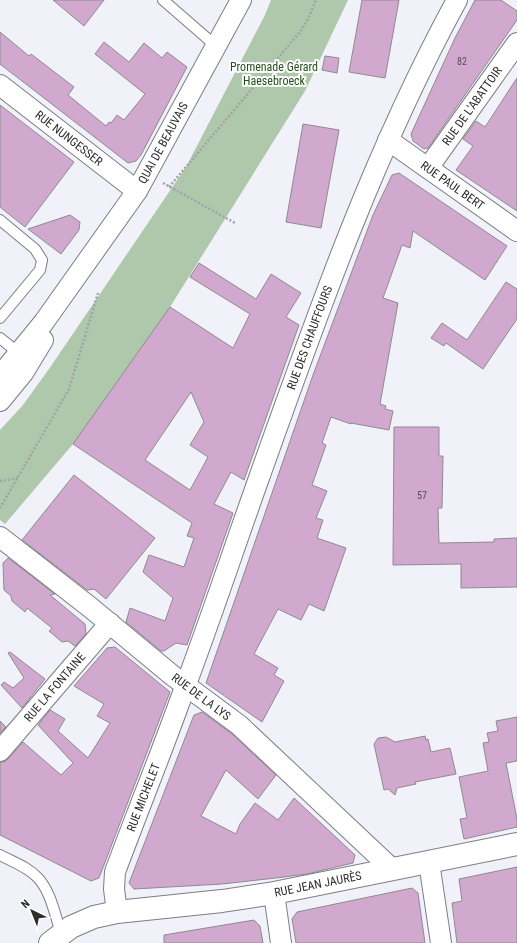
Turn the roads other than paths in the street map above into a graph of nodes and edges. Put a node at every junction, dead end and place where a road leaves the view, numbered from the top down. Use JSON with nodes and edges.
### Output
{"nodes":[{"id":1,"x":163,"y":0,"type":"edge"},
{"id":2,"x":241,"y":0,"type":"edge"},
{"id":3,"x":457,"y":0,"type":"edge"},
{"id":4,"x":517,"y":43,"type":"edge"},
{"id":5,"x":216,"y":46,"type":"junction"},
{"id":6,"x":0,"y":85,"type":"edge"},
{"id":7,"x":388,"y":140,"type":"junction"},
{"id":8,"x":428,"y":168,"type":"junction"},
{"id":9,"x":137,"y":191,"type":"junction"},
{"id":10,"x":0,"y":220,"type":"edge"},
{"id":11,"x":517,"y":231,"type":"edge"},
{"id":12,"x":0,"y":318,"type":"edge"},
{"id":13,"x":0,"y":338,"type":"edge"},
{"id":14,"x":24,"y":358,"type":"junction"},
{"id":15,"x":0,"y":376,"type":"edge"},
{"id":16,"x":0,"y":401,"type":"edge"},
{"id":17,"x":0,"y":537,"type":"edge"},
{"id":18,"x":110,"y":623,"type":"junction"},
{"id":19,"x":186,"y":686,"type":"junction"},
{"id":20,"x":0,"y":751,"type":"edge"},
{"id":21,"x":517,"y":844,"type":"edge"},
{"id":22,"x":0,"y":855,"type":"edge"},
{"id":23,"x":429,"y":862,"type":"junction"},
{"id":24,"x":392,"y":869,"type":"junction"},
{"id":25,"x":274,"y":893,"type":"junction"},
{"id":26,"x":116,"y":912,"type":"junction"},
{"id":27,"x":56,"y":938,"type":"edge"},
{"id":28,"x":281,"y":943,"type":"edge"},
{"id":29,"x":441,"y":943,"type":"edge"}],
"edges":[{"from":1,"to":5,"type":"lane"},
{"from":2,"to":5,"type":"street","name":"QUAI DE BEAUVAIS"},
{"from":3,"to":7,"type":"street","name":"RUE DES CHAUFFOURS"},
{"from":4,"to":8,"type":"street","name":"RUE DE L'ABATTOIR"},
{"from":5,"to":9,"type":"street","name":"QUAI DE BEAUVAIS"},
{"from":6,"to":9,"type":"street","name":"RUE NUNGESSER"},
{"from":7,"to":8,"type":"street","name":"RUE PAUL BERT"},
{"from":7,"to":19,"type":"street","name":"RUE DES CHAUFFOURS"},
{"from":8,"to":11,"type":"street","name":"RUE PAUL BERT"},
{"from":9,"to":14,"type":"street","name":"QUAI DE BEAUVAIS"},
{"from":10,"to":12,"type":"lane"},
{"from":13,"to":14,"type":"lane"},
{"from":14,"to":15,"type":"street","name":"QUAI DE BEAUVAIS"},
{"from":14,"to":16,"type":"street","name":"QUAI DE BEAUVAIS"},
{"from":17,"to":18,"type":"street","name":"RUE DE LA LYS"},
{"from":18,"to":19,"type":"street","name":"RUE DE LA LYS"},
{"from":18,"to":20,"type":"street","name":"RUE LA FONTAINE"},
{"from":19,"to":24,"type":"street","name":"RUE DE LA LYS"},
{"from":19,"to":26,"type":"street","name":"RUE MICHELET"},
{"from":21,"to":23,"type":"main road","name":"RUE JEAN JAURÈS"},
{"from":22,"to":27,"type":"lane"},
{"from":23,"to":24,"type":"main road","name":"RUE JEAN JAURÈS"},
{"from":23,"to":29,"type":"street"},
{"from":24,"to":25,"type":"main road","name":"RUE JEAN JAURÈS"},
{"from":25,"to":26,"type":"main road","name":"RUE JEAN JAURÈS"},
{"from":25,"to":28,"type":"street"},
{"from":26,"to":27,"type":"main road","name":"RUE JEAN JAURÈS"}]}
